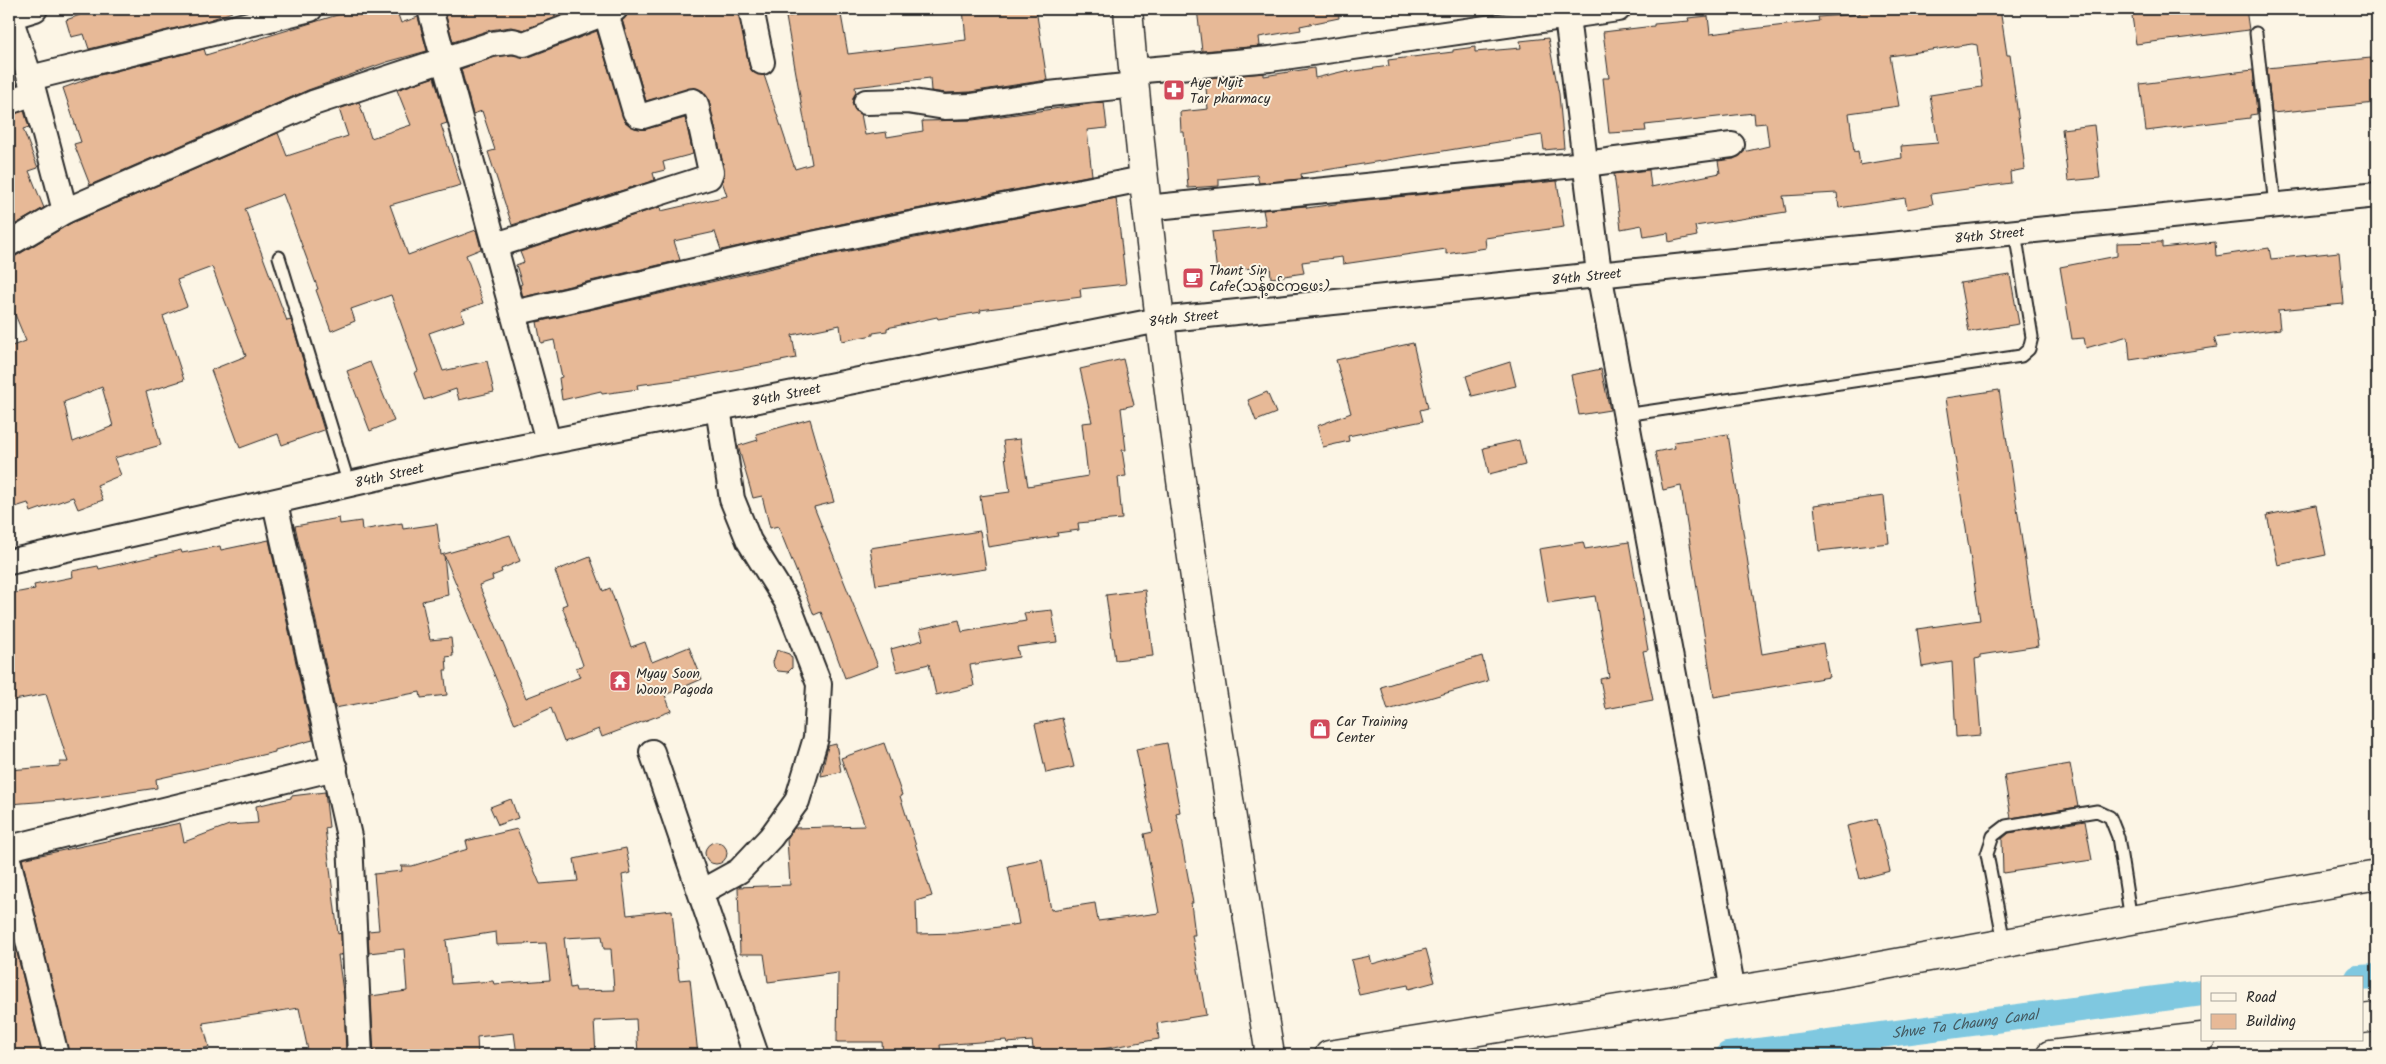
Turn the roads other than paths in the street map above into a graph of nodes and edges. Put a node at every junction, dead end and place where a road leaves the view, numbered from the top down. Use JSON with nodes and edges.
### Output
{"nodes":[{"id":1,"x":35,"y":9,"type":"edge"},
{"id":2,"x":310,"y":9,"type":"edge"},
{"id":3,"x":430,"y":9,"type":"edge"},
{"id":4,"x":751,"y":9,"type":"edge"},
{"id":5,"x":1128,"y":9,"type":"edge"},
{"id":6,"x":1618,"y":9,"type":"edge"},
{"id":7,"x":610,"y":11,"type":"edge"},
{"id":8,"x":1566,"y":12,"type":"edge"},
{"id":9,"x":9,"y":16,"type":"edge"},
{"id":10,"x":2256,"y":33,"type":"dead end"},
{"id":11,"x":443,"y":61,"type":"junction"},
{"id":12,"x":762,"y":62,"type":"dead end"},
{"id":13,"x":1134,"y":78,"type":"junction"},
{"id":14,"x":32,"y":86,"type":"junction"},
{"id":15,"x":9,"y":102,"type":"edge"},
{"id":16,"x":866,"y":102,"type":"dead end"},
{"id":17,"x":1732,"y":145,"type":"dead end"},
{"id":18,"x":1585,"y":164,"type":"junction"},
{"id":19,"x":1142,"y":179,"type":"junction"},
{"id":20,"x":2377,"y":195,"type":"edge"},
{"id":21,"x":2275,"y":206,"type":"junction"},
{"id":22,"x":1146,"y":208,"type":"junction"},
{"id":23,"x":65,"y":211,"type":"junction"},
{"id":24,"x":2015,"y":232,"type":"junction"},
{"id":25,"x":9,"y":244,"type":"edge"},
{"id":26,"x":496,"y":245,"type":"junction"},
{"id":27,"x":279,"y":257,"type":"dead end"},
{"id":28,"x":1599,"y":274,"type":"junction"},
{"id":29,"x":513,"y":313,"type":"junction"},
{"id":30,"x":1159,"y":320,"type":"junction"},
{"id":31,"x":718,"y":408,"type":"junction"},
{"id":32,"x":1625,"y":415,"type":"junction"},
{"id":33,"x":548,"y":441,"type":"junction"},
{"id":34,"x":349,"y":485,"type":"junction"},
{"id":35,"x":275,"y":503,"type":"junction"},
{"id":36,"x":9,"y":562,"type":"edge"},
{"id":37,"x":652,"y":752,"type":"dead end"},
{"id":38,"x":335,"y":768,"type":"junction"},
{"id":39,"x":9,"y":848,"type":"edge"},
{"id":40,"x":9,"y":863,"type":"edge"},
{"id":41,"x":2377,"y":875,"type":"edge"},
{"id":42,"x":701,"y":892,"type":"junction"},
{"id":43,"x":2131,"y":920,"type":"junction"},
{"id":44,"x":2004,"y":942,"type":"junction"},
{"id":45,"x":1733,"y":991,"type":"junction"},
{"id":46,"x":2377,"y":1017,"type":"edge"},
{"id":47,"x":2364,"y":1019,"type":"edge"},
{"id":48,"x":2201,"y":1038,"type":"edge"},
{"id":49,"x":56,"y":1055,"type":"edge"},
{"id":50,"x":360,"y":1055,"type":"edge"},
{"id":51,"x":756,"y":1055,"type":"edge"},
{"id":52,"x":1270,"y":1055,"type":"edge"},
{"id":53,"x":1329,"y":1055,"type":"edge"},
{"id":54,"x":2050,"y":1055,"type":"edge"}],
"edges":[{"from":1,"to":9,"type":"street"},
{"from":2,"to":14,"type":"street"},
{"from":3,"to":11,"type":"street"},
{"from":4,"to":12,"type":"street"},
{"from":5,"to":13,"type":"main road"},
{"from":6,"to":8,"type":"street"},
{"from":7,"to":11,"type":"street"},
{"from":7,"to":26,"type":"street"},
{"from":8,"to":13,"type":"street"},
{"from":8,"to":18,"type":"street"},
{"from":9,"to":14,"type":"street"},
{"from":10,"to":21,"type":"lane"},
{"from":11,"to":23,"type":"street"},
{"from":11,"to":26,"type":"street"},
{"from":13,"to":16,"type":"street"},
{"from":13,"to":19,"type":"main road"},
{"from":14,"to":15,"type":"street"},
{"from":14,"to":23,"type":"street"},
{"from":17,"to":18,"type":"street"},
{"from":18,"to":22,"type":"street"},
{"from":18,"to":28,"type":"street"},
{"from":19,"to":22,"type":"main road"},
{"from":19,"to":29,"type":"street"},
{"from":20,"to":21,"type":"street","name":"84th Street"},
{"from":21,"to":24,"type":"street","name":"84th Street"},
{"from":22,"to":30,"type":"main road"},
{"from":23,"to":25,"type":"street"},
{"from":24,"to":28,"type":"street","name":"84th Street"},
{"from":24,"to":32,"type":"lane"},
{"from":26,"to":29,"type":"street"},
{"from":27,"to":34,"type":"lane"},
{"from":28,"to":30,"type":"street","name":"84th Street"},
{"from":28,"to":32,"type":"street"},
{"from":29,"to":33,"type":"street"},
{"from":30,"to":31,"type":"street","name":"84th Street"},
{"from":30,"to":52,"type":"main road"},
{"from":31,"to":33,"type":"street","name":"84th Street"},
{"from":31,"to":42,"type":"street"},
{"from":32,"to":45,"type":"street"},
{"from":33,"to":34,"type":"street","name":"84th Street"},
{"from":34,"to":35,"type":"street","name":"84th Street"},
{"from":35,"to":36,"type":"street","name":"84th Street"},
{"from":35,"to":38,"type":"street"},
{"from":37,"to":42,"type":"street"},
{"from":38,"to":39,"type":"street"},
{"from":38,"to":50,"type":"street"},
{"from":40,"to":49,"type":"street"},
{"from":41,"to":43,"type":"main road"},
{"from":42,"to":51,"type":"street"},
{"from":43,"to":44,"type":"main road"},
{"from":43,"to":44,"type":"lane"},
{"from":44,"to":45,"type":"main road"},
{"from":45,"to":53,"type":"main road"},
{"from":46,"to":47,"type":"main road"},
{"from":48,"to":54,"type":"main road"}]}
